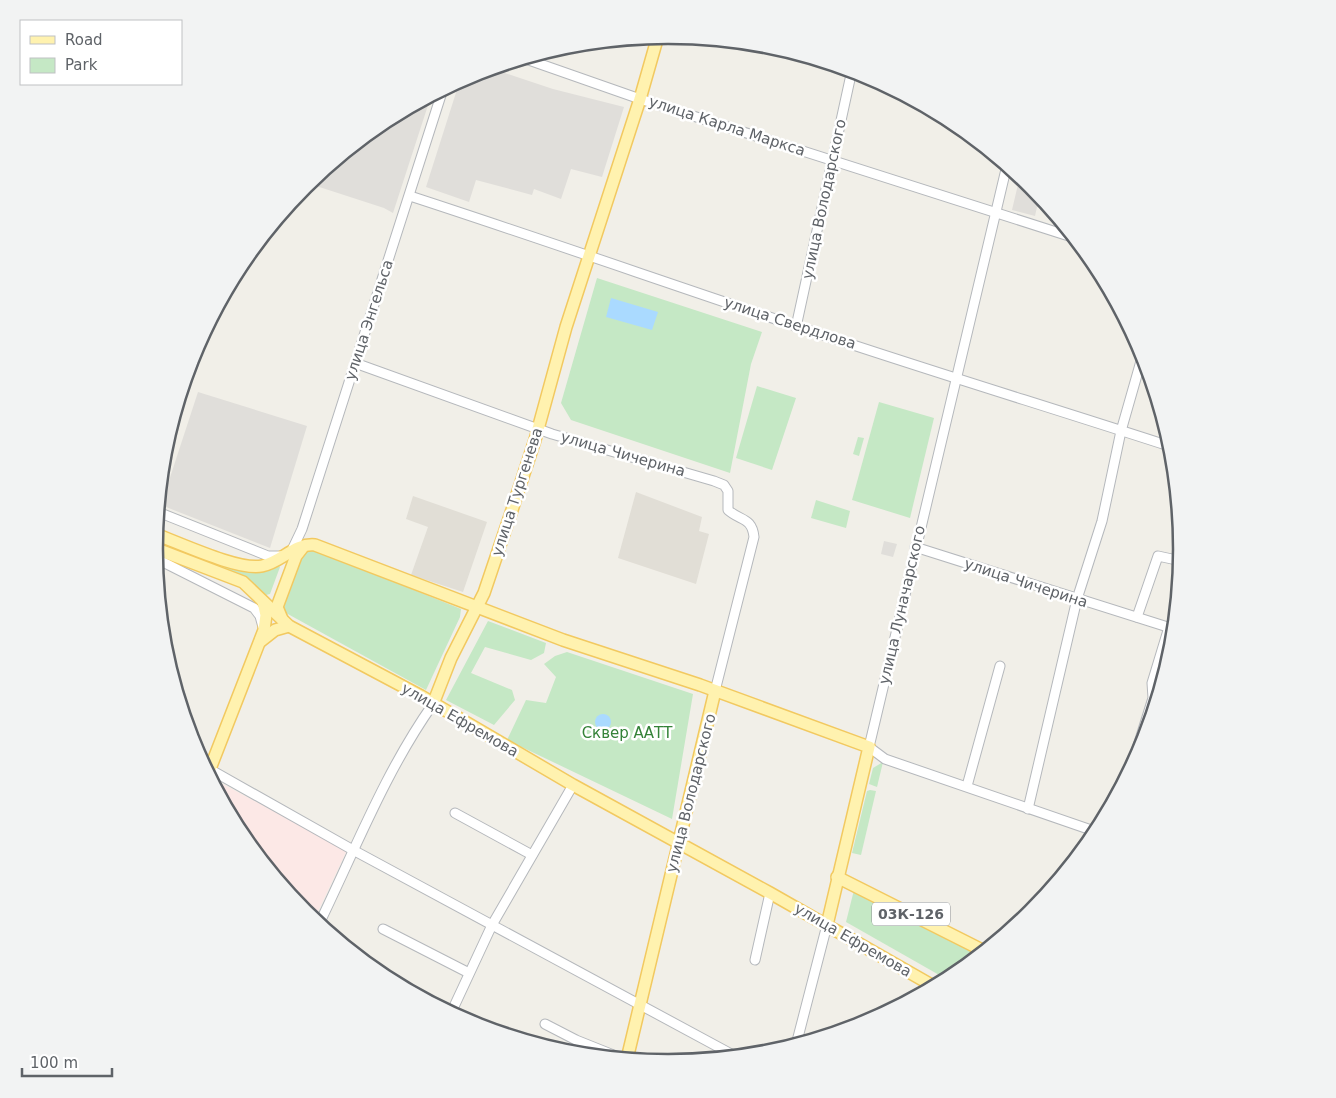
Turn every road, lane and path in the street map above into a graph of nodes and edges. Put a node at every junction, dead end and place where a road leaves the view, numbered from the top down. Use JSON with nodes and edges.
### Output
{"nodes":[{"id":1,"x":656,"y":44,"type":"edge"},
{"id":2,"x":534,"y":62,"type":"edge"},
{"id":3,"x":850,"y":78,"type":"edge"},
{"id":4,"x":440,"y":98,"type":"edge"},
{"id":5,"x":640,"y":98,"type":"junction"},
{"id":6,"x":833,"y":160,"type":"junction"},
{"id":7,"x":1005,"y":173,"type":"edge"},
{"id":8,"x":410,"y":196,"type":"junction"},
{"id":9,"x":997,"y":214,"type":"junction"},
{"id":10,"x":1064,"y":234,"type":"edge"},
{"id":11,"x":590,"y":254,"type":"junction"},
{"id":12,"x":796,"y":327,"type":"junction"},
{"id":13,"x":355,"y":363,"type":"junction"},
{"id":14,"x":1139,"y":368,"type":"edge"},
{"id":15,"x":955,"y":379,"type":"junction"},
{"id":16,"x":538,"y":428,"type":"junction"},
{"id":17,"x":1121,"y":431,"type":"junction"},
{"id":18,"x":1163,"y":444,"type":"edge"},
{"id":19,"x":164,"y":514,"type":"edge"},
{"id":20,"x":302,"y":528,"type":"junction"},
{"id":21,"x":753,"y":528,"type":"joint"},
{"id":22,"x":163,"y":537,"type":"edge"},
{"id":23,"x":311,"y":545,"type":"junction"},
{"id":24,"x":248,"y":547,"type":"junction"},
{"id":25,"x":915,"y":547,"type":"junction"},
{"id":26,"x":163,"y":551,"type":"edge"},
{"id":27,"x":288,"y":553,"type":"junction"},
{"id":28,"x":1173,"y":559,"type":"edge"},
{"id":29,"x":163,"y":562,"type":"edge"},
{"id":30,"x":261,"y":598,"type":"junction"},
{"id":31,"x":1077,"y":599,"type":"junction"},
{"id":32,"x":477,"y":608,"type":"junction"},
{"id":33,"x":1136,"y":617,"type":"junction"},
{"id":34,"x":288,"y":626,"type":"junction"},
{"id":35,"x":1167,"y":627,"type":"edge"},
{"id":36,"x":260,"y":642,"type":"junction"},
{"id":37,"x":1164,"y":649,"type":"edge"},
{"id":38,"x":1000,"y":666,"type":"dead end"},
{"id":39,"x":716,"y":691,"type":"junction"},
{"id":40,"x":1153,"y":691,"type":"edge"},
{"id":41,"x":433,"y":704,"type":"junction"},
{"id":42,"x":869,"y":747,"type":"junction"},
{"id":43,"x":210,"y":762,"type":"edge"},
{"id":44,"x":216,"y":774,"type":"edge"},
{"id":45,"x":573,"y":785,"type":"junction"},
{"id":46,"x":967,"y":786,"type":"junction"},
{"id":47,"x":1028,"y":809,"type":"junction"},
{"id":48,"x":455,"y":813,"type":"dead end"},
{"id":49,"x":1089,"y":829,"type":"edge"},
{"id":50,"x":678,"y":844,"type":"junction"},
{"id":51,"x":353,"y":850,"type":"junction"},
{"id":52,"x":532,"y":855,"type":"junction"},
{"id":53,"x":837,"y":877,"type":"junction"},
{"id":54,"x":770,"y":893,"type":"junction"},
{"id":55,"x":322,"y":917,"type":"edge"},
{"id":56,"x":492,"y":925,"type":"junction"},
{"id":57,"x":827,"y":925,"type":"junction"},
{"id":58,"x":383,"y":929,"type":"dead end"},
{"id":59,"x":978,"y":948,"type":"edge"},
{"id":60,"x":755,"y":960,"type":"dead end"},
{"id":61,"x":469,"y":973,"type":"junction"},
{"id":62,"x":928,"y":982,"type":"edge"},
{"id":63,"x":640,"y":1004,"type":"junction"},
{"id":64,"x":454,"y":1006,"type":"edge"},
{"id":65,"x":545,"y":1024,"type":"dead end"},
{"id":66,"x":798,"y":1037,"type":"edge"},
{"id":67,"x":600,"y":1050,"type":"edge"},
{"id":68,"x":725,"y":1051,"type":"edge"},
{"id":69,"x":629,"y":1052,"type":"edge"}],
"edges":[{"from":1,"to":5,"type":"main road","name":"улица Тургенева"},
{"from":2,"to":5,"type":"street","name":"улица Карла Маркса"},
{"from":3,"to":6,"type":"street","name":"улица Володарского"},
{"from":4,"to":8,"type":"street","name":"улица Энгельса"},
{"from":5,"to":6,"type":"street","name":"улица Карла Маркса"},
{"from":5,"to":11,"type":"main road","name":"улица Тургенева"},
{"from":6,"to":9,"type":"street","name":"улица Карла Маркса"},
{"from":6,"to":12,"type":"street","name":"улица Володарского"},
{"from":7,"to":9,"type":"street","name":"улица Луначарского"},
{"from":8,"to":11,"type":"street","name":"улица Свердлова"},
{"from":8,"to":13,"type":"street","name":"улица Энгельса"},
{"from":9,"to":10,"type":"street","name":"улица Карла Маркса"},
{"from":9,"to":15,"type":"street","name":"улица Луначарского"},
{"from":11,"to":12,"type":"street","name":"улица Свердлова"},
{"from":11,"to":16,"type":"main road","name":"улица Тургенева"},
{"from":12,"to":15,"type":"street","name":"улица Свердлова"},
{"from":13,"to":16,"type":"street","name":"улица Чичерина"},
{"from":13,"to":20,"type":"street","name":"улица Энгельса"},
{"from":14,"to":17,"type":"street"},
{"from":15,"to":17,"type":"street","name":"улица Свердлова"},
{"from":15,"to":25,"type":"street","name":"улица Луначарского"},
{"from":16,"to":21,"type":"street","name":"улица Чичерина"},
{"from":16,"to":32,"type":"main road","name":"улица Тургенева"},
{"from":17,"to":18,"type":"street","name":"улица Свердлова"},
{"from":17,"to":31,"type":"street"},
{"from":19,"to":24,"type":"street"},
{"from":20,"to":23,"type":"street"},
{"from":20,"to":24,"type":"street"},
{"from":20,"to":27,"type":"street","name":"улица Энгельса"},
{"from":21,"to":39,"type":"street","name":"улица Володарского"},
{"from":22,"to":27,"type":"main road"},
{"from":23,"to":27,"type":"main road"},
{"from":23,"to":32,"type":"main road"},
{"from":23,"to":34,"type":"main road"},
{"from":24,"to":27,"type":"street"},
{"from":25,"to":31,"type":"street","name":"улица Чичерина"},
{"from":25,"to":42,"type":"street","name":"улица Луначарского"},
{"from":26,"to":30,"type":"main road","name":"улица Ефремова"},
{"from":28,"to":33,"type":"street"},
{"from":29,"to":36,"type":"street"},
{"from":30,"to":34,"type":"main road","name":"улица Ефремова"},
{"from":30,"to":36,"type":"main road"},
{"from":31,"to":33,"type":"street","name":"улица Чичерина"},
{"from":31,"to":47,"type":"street"},
{"from":32,"to":39,"type":"main road"},
{"from":32,"to":41,"type":"main road","name":"улица Тургенева"},
{"from":33,"to":35,"type":"street","name":"улица Чичерина"},
{"from":34,"to":36,"type":"main road"},
{"from":34,"to":41,"type":"main road","name":"улица Ефремова"},
{"from":36,"to":43,"type":"main road"},
{"from":37,"to":40,"type":"street"},
{"from":38,"to":46,"type":"street"},
{"from":39,"to":42,"type":"main road"},
{"from":39,"to":50,"type":"main road","name":"улица Володарского"},
{"from":41,"to":45,"type":"main road","name":"улица Ефремова"},
{"from":41,"to":51,"type":"street","name":"улица Тургенева"},
{"from":42,"to":46,"type":"street"},
{"from":42,"to":53,"type":"main road","name":"улица Луначарского"},
{"from":44,"to":51,"type":"street"},
{"from":45,"to":50,"type":"main road","name":"улица Ефремова"},
{"from":45,"to":52,"type":"street"},
{"from":46,"to":47,"type":"street"},
{"from":47,"to":49,"type":"street"},
{"from":48,"to":52,"type":"street"},
{"from":50,"to":54,"type":"main road","name":"улица Ефремова"},
{"from":50,"to":63,"type":"main road","name":"улица Володарского"},
{"from":51,"to":55,"type":"street","name":"улица Тургенева"},
{"from":51,"to":56,"type":"street"},
{"from":52,"to":56,"type":"street"},
{"from":53,"to":57,"type":"main road","name":"улица Луначарского"},
{"from":53,"to":59,"type":"main road","number":"03К-126"},
{"from":54,"to":57,"type":"main road","name":"улица Ефремова"},
{"from":54,"to":60,"type":"street"},
{"from":56,"to":61,"type":"street"},
{"from":56,"to":63,"type":"street"},
{"from":57,"to":62,"type":"main road","name":"улица Ефремова","number":"03К-126"},
{"from":57,"to":66,"type":"street","name":"улица Луначарского"},
{"from":58,"to":61,"type":"street"},
{"from":61,"to":64,"type":"street"},
{"from":63,"to":68,"type":"street"},
{"from":63,"to":69,"type":"main road","name":"улица Володарского"},
{"from":65,"to":67,"type":"street"}]}
